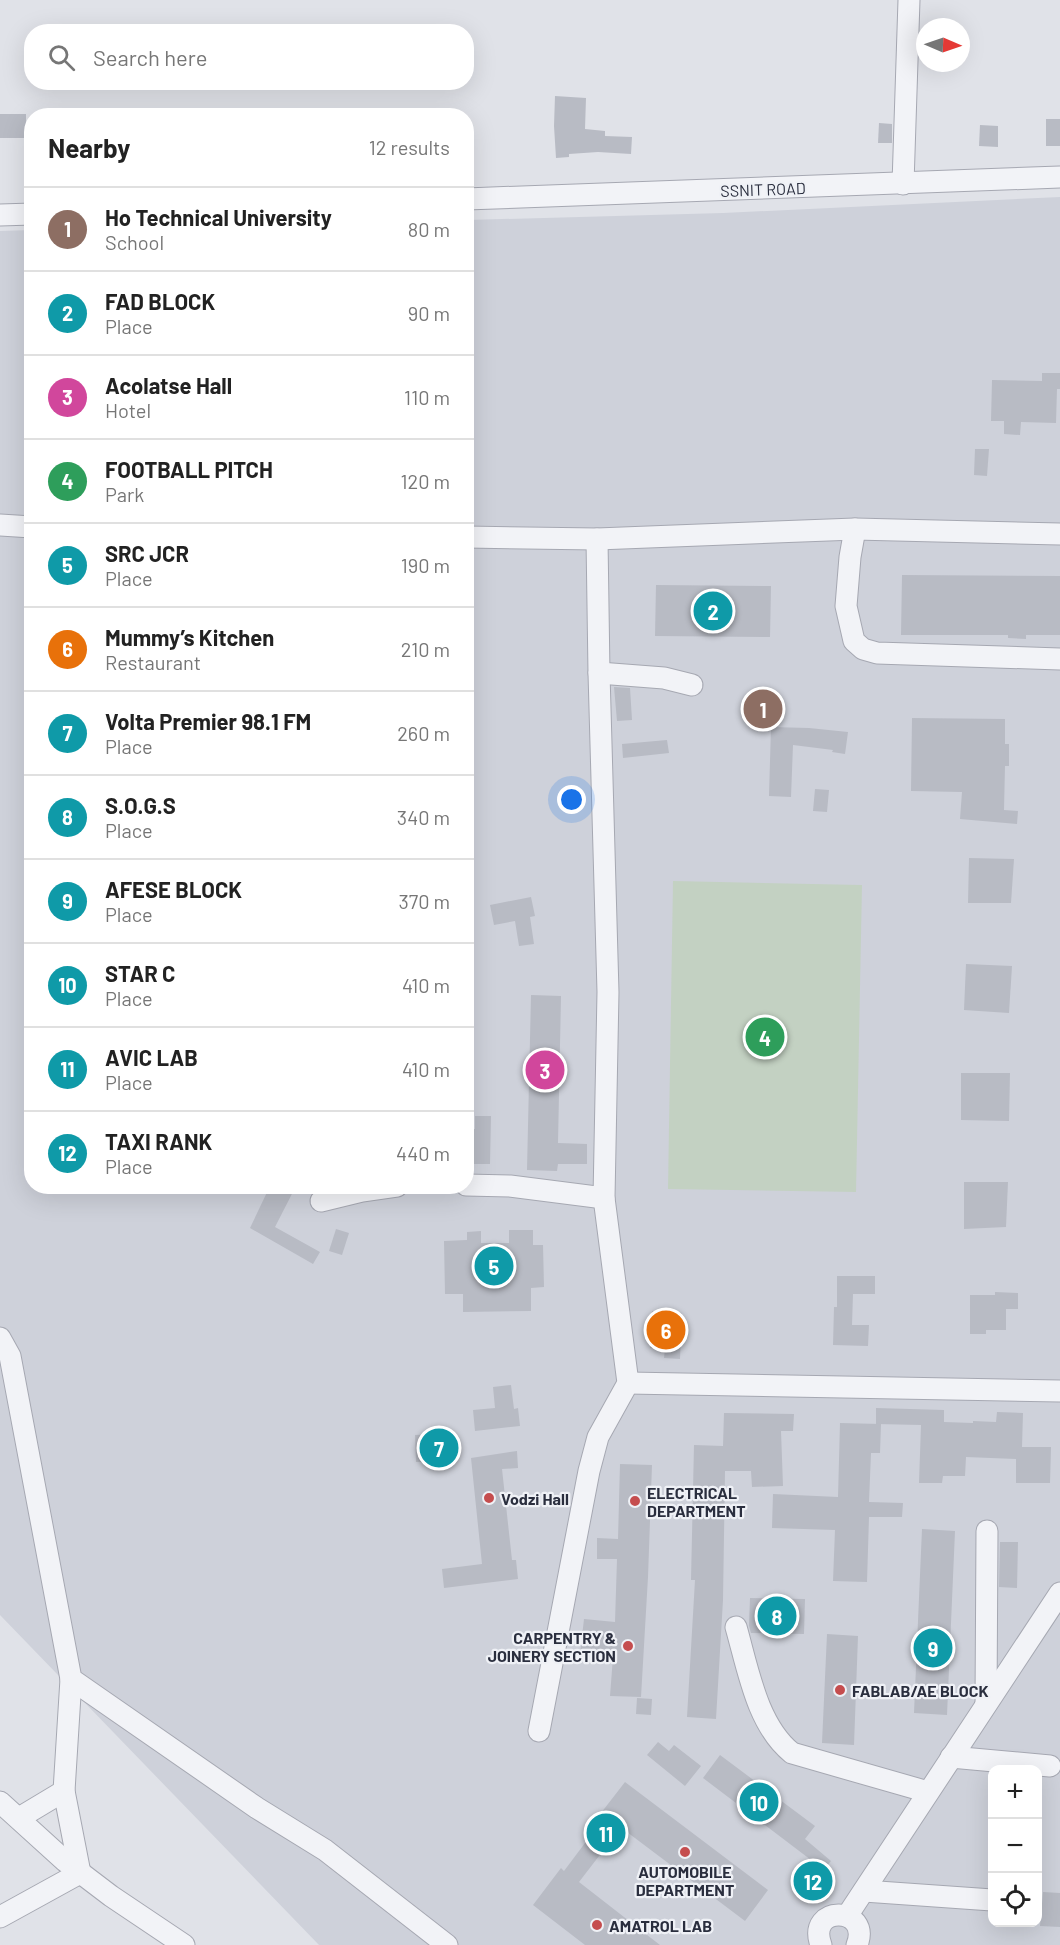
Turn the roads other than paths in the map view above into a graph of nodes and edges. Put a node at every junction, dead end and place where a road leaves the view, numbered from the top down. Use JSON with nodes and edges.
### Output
{"nodes":[{"id":1,"x":909,"y":0,"type":"edge"},
{"id":2,"x":1060,"y":177,"type":"edge"},
{"id":3,"x":903,"y":184,"type":"junction"},
{"id":4,"x":474,"y":199,"type":"edge"},
{"id":5,"x":24,"y":214,"type":"edge"},
{"id":6,"x":0,"y":215,"type":"edge"},
{"id":7,"x":0,"y":525,"type":"edge"},
{"id":8,"x":24,"y":526,"type":"edge"},
{"id":9,"x":855,"y":529,"type":"junction"},
{"id":10,"x":1060,"y":534,"type":"edge"},
{"id":11,"x":474,"y":537,"type":"edge"},
{"id":12,"x":597,"y":539,"type":"junction"},
{"id":13,"x":1060,"y":659,"type":"edge"},
{"id":14,"x":599,"y":673,"type":"junction"},
{"id":15,"x":692,"y":685,"type":"dead end"},
{"id":16,"x":474,"y":1185,"type":"edge"},
{"id":17,"x":350,"y":1194,"type":"edge"},
{"id":18,"x":604,"y":1198,"type":"junction"},
{"id":19,"x":321,"y":1201,"type":"dead end"},
{"id":20,"x":0,"y":1338,"type":"edge"},
{"id":21,"x":628,"y":1383,"type":"junction"},
{"id":22,"x":1060,"y":1391,"type":"edge"},
{"id":23,"x":987,"y":1531,"type":"dead end"},
{"id":24,"x":1059,"y":1595,"type":"edge"},
{"id":25,"x":735,"y":1627,"type":"dead end"},
{"id":26,"x":71,"y":1678,"type":"junction"},
{"id":27,"x":986,"y":1704,"type":"junction"},
{"id":28,"x":539,"y":1731,"type":"dead end"},
{"id":29,"x":951,"y":1757,"type":"junction"},
{"id":30,"x":1050,"y":1766,"type":"dead end"},
{"id":31,"x":64,"y":1791,"type":"junction"},
{"id":32,"x":928,"y":1792,"type":"junction"},
{"id":33,"x":0,"y":1802,"type":"edge"},
{"id":34,"x":19,"y":1818,"type":"junction"},
{"id":35,"x":80,"y":1873,"type":"junction"},
{"id":36,"x":864,"y":1891,"type":"junction"},
{"id":37,"x":988,"y":1900,"type":"edge"},
{"id":38,"x":847,"y":1916,"type":"junction"},
{"id":39,"x":0,"y":1917,"type":"edge"},
{"id":40,"x":815,"y":1942,"type":"edge"},
{"id":41,"x":862,"y":1942,"type":"edge"},
{"id":42,"x":184,"y":1945,"type":"edge"},
{"id":43,"x":447,"y":1945,"type":"edge"}],
"edges":[{"from":1,"to":3,"type":"street"},
{"from":2,"to":3,"type":"street","name":"SSNIT ROAD"},
{"from":3,"to":4,"type":"street","name":"SSNIT ROAD"},
{"from":5,"to":6,"type":"street"},
{"from":7,"to":8,"type":"street"},
{"from":9,"to":10,"type":"street"},
{"from":9,"to":12,"type":"street"},
{"from":9,"to":13,"type":"street"},
{"from":11,"to":12,"type":"street"},
{"from":12,"to":14,"type":"street"},
{"from":14,"to":15,"type":"street"},
{"from":14,"to":18,"type":"street"},
{"from":16,"to":18,"type":"street"},
{"from":17,"to":19,"type":"street"},
{"from":18,"to":21,"type":"street"},
{"from":20,"to":26,"type":"street"},
{"from":21,"to":22,"type":"street"},
{"from":21,"to":28,"type":"street"},
{"from":23,"to":27,"type":"street"},
{"from":24,"to":27,"type":"street"},
{"from":25,"to":32,"type":"street"},
{"from":26,"to":31,"type":"street"},
{"from":26,"to":43,"type":"street"},
{"from":27,"to":29,"type":"street"},
{"from":29,"to":30,"type":"street"},
{"from":29,"to":32,"type":"street"},
{"from":31,"to":34,"type":"street"},
{"from":31,"to":35,"type":"street"},
{"from":32,"to":36,"type":"street"},
{"from":33,"to":34,"type":"street"},
{"from":34,"to":35,"type":"street"},
{"from":35,"to":39,"type":"street"},
{"from":35,"to":42,"type":"street"},
{"from":36,"to":37,"type":"street"},
{"from":36,"to":38,"type":"street"},
{"from":38,"to":40,"type":"street"},
{"from":38,"to":41,"type":"street"}]}
